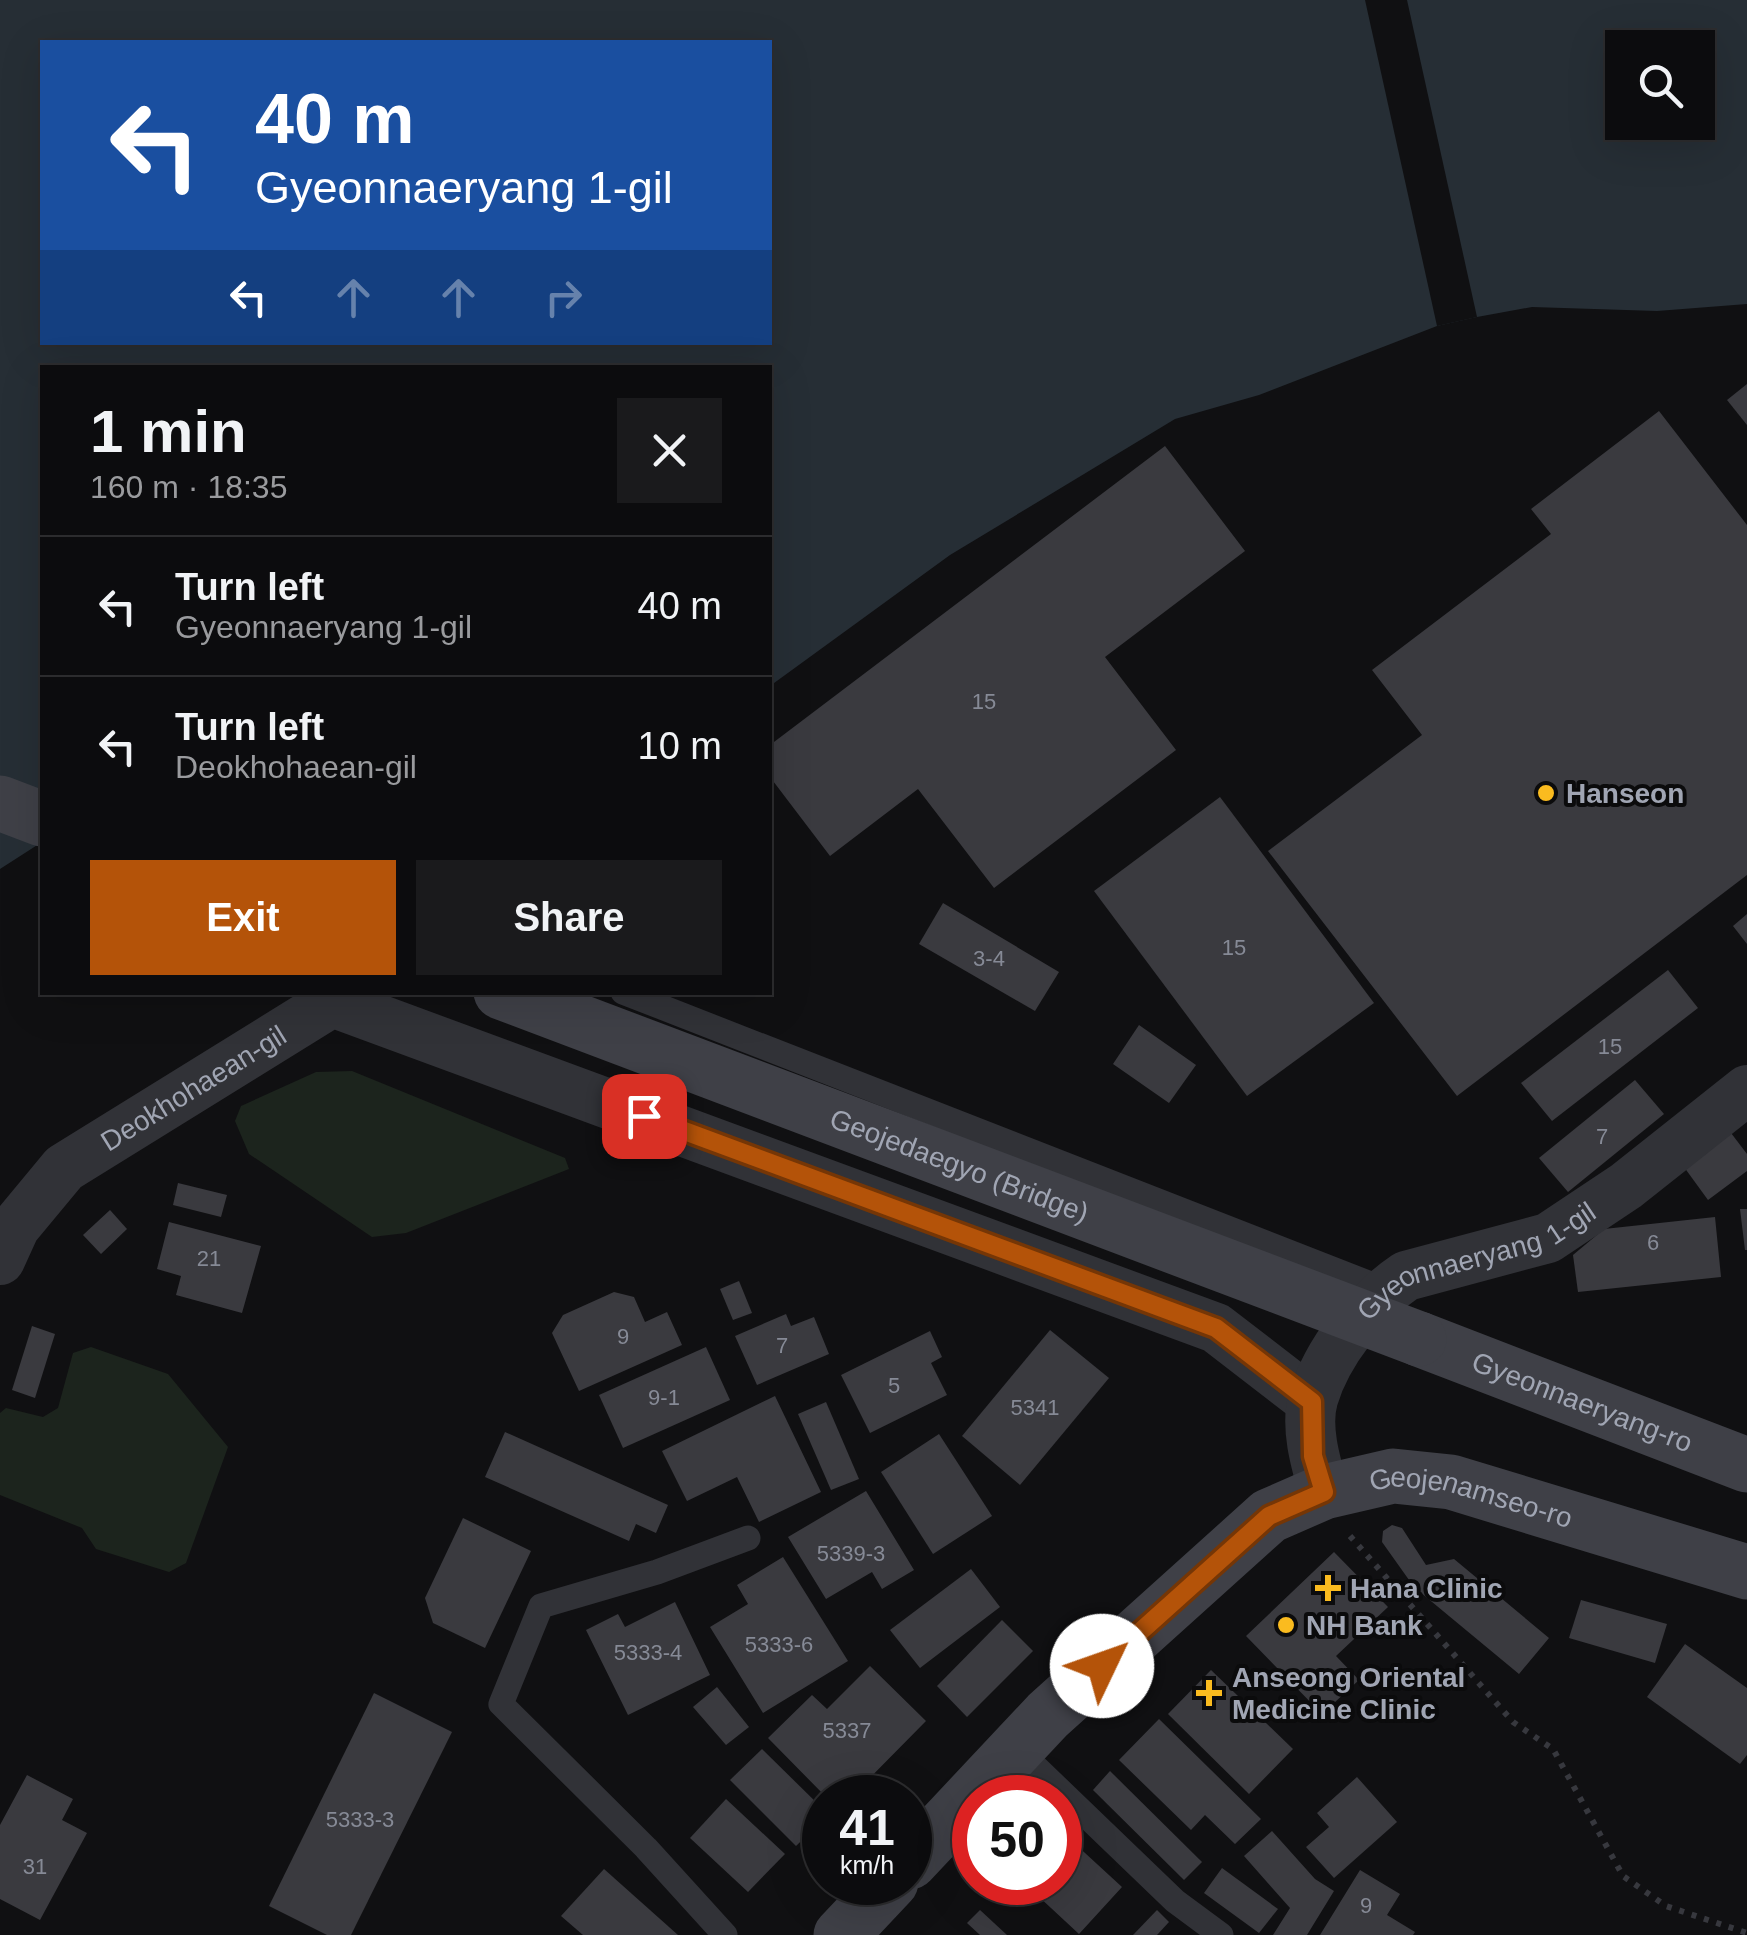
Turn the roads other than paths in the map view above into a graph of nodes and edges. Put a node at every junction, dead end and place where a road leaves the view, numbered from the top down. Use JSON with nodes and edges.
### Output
{"nodes":[{"id":1,"x":0,"y":803,"type":"edge"},
{"id":2,"x":40,"y":818,"type":"edge"},
{"id":3,"x":509,"y":995,"type":"edge"},
{"id":4,"x":630,"y":995,"type":"edge"},
{"id":5,"x":338,"y":997,"type":"edge"},
{"id":6,"x":1747,"y":1090,"type":"edge"},
{"id":7,"x":0,"y":1260,"type":"edge"},
{"id":8,"x":1386,"y":1290,"type":"junction"},
{"id":9,"x":1419,"y":1339,"type":"joint"},
{"id":10,"x":1312,"y":1402,"type":"junction"},
{"id":11,"x":1747,"y":1465,"type":"edge"},
{"id":12,"x":1324,"y":1492,"type":"junction"},
{"id":13,"x":748,"y":1538,"type":"dead end"},
{"id":14,"x":1747,"y":1572,"type":"edge"},
{"id":15,"x":1017,"y":1749,"type":"junction"},
{"id":16,"x":932,"y":1839,"type":"edge"},
{"id":17,"x":869,"y":1905,"type":"edge"},
{"id":18,"x":725,"y":1935,"type":"edge"},
{"id":19,"x":841,"y":1935,"type":"edge"},
{"id":20,"x":1221,"y":1935,"type":"edge"}],
"edges":[{"from":1,"to":2,"type":"street"},
{"from":3,"to":9,"type":"street","name":"Geojedaegyo (Bridge)","bridge":true},
{"from":4,"to":8,"type":"lane"},
{"from":5,"to":7,"type":"street","name":"Deokhohaean-gil"},
{"from":5,"to":10,"type":"street","name":"Deokhohaean-gil"},
{"from":6,"to":8,"type":"street","name":"Gyeonnaeryang 1-gil"},
{"from":8,"to":10,"type":"street","name":"Gyeonnaeryang 1-gil"},
{"from":9,"to":11,"type":"street","name":"Gyeonnaeryang-ro"},
{"from":10,"to":12,"type":"street","name":"Gyeonnaeryang 1-gil"},
{"from":12,"to":14,"type":"street","name":"Geojenamseo-ro"},
{"from":12,"to":15,"type":"street","name":"Geojenamseo-ro"},
{"from":13,"to":18,"type":"lane"},
{"from":15,"to":16,"type":"street","name":"Geojenamseo-ro"},
{"from":15,"to":20,"type":"lane"},
{"from":17,"to":19,"type":"street"}]}
